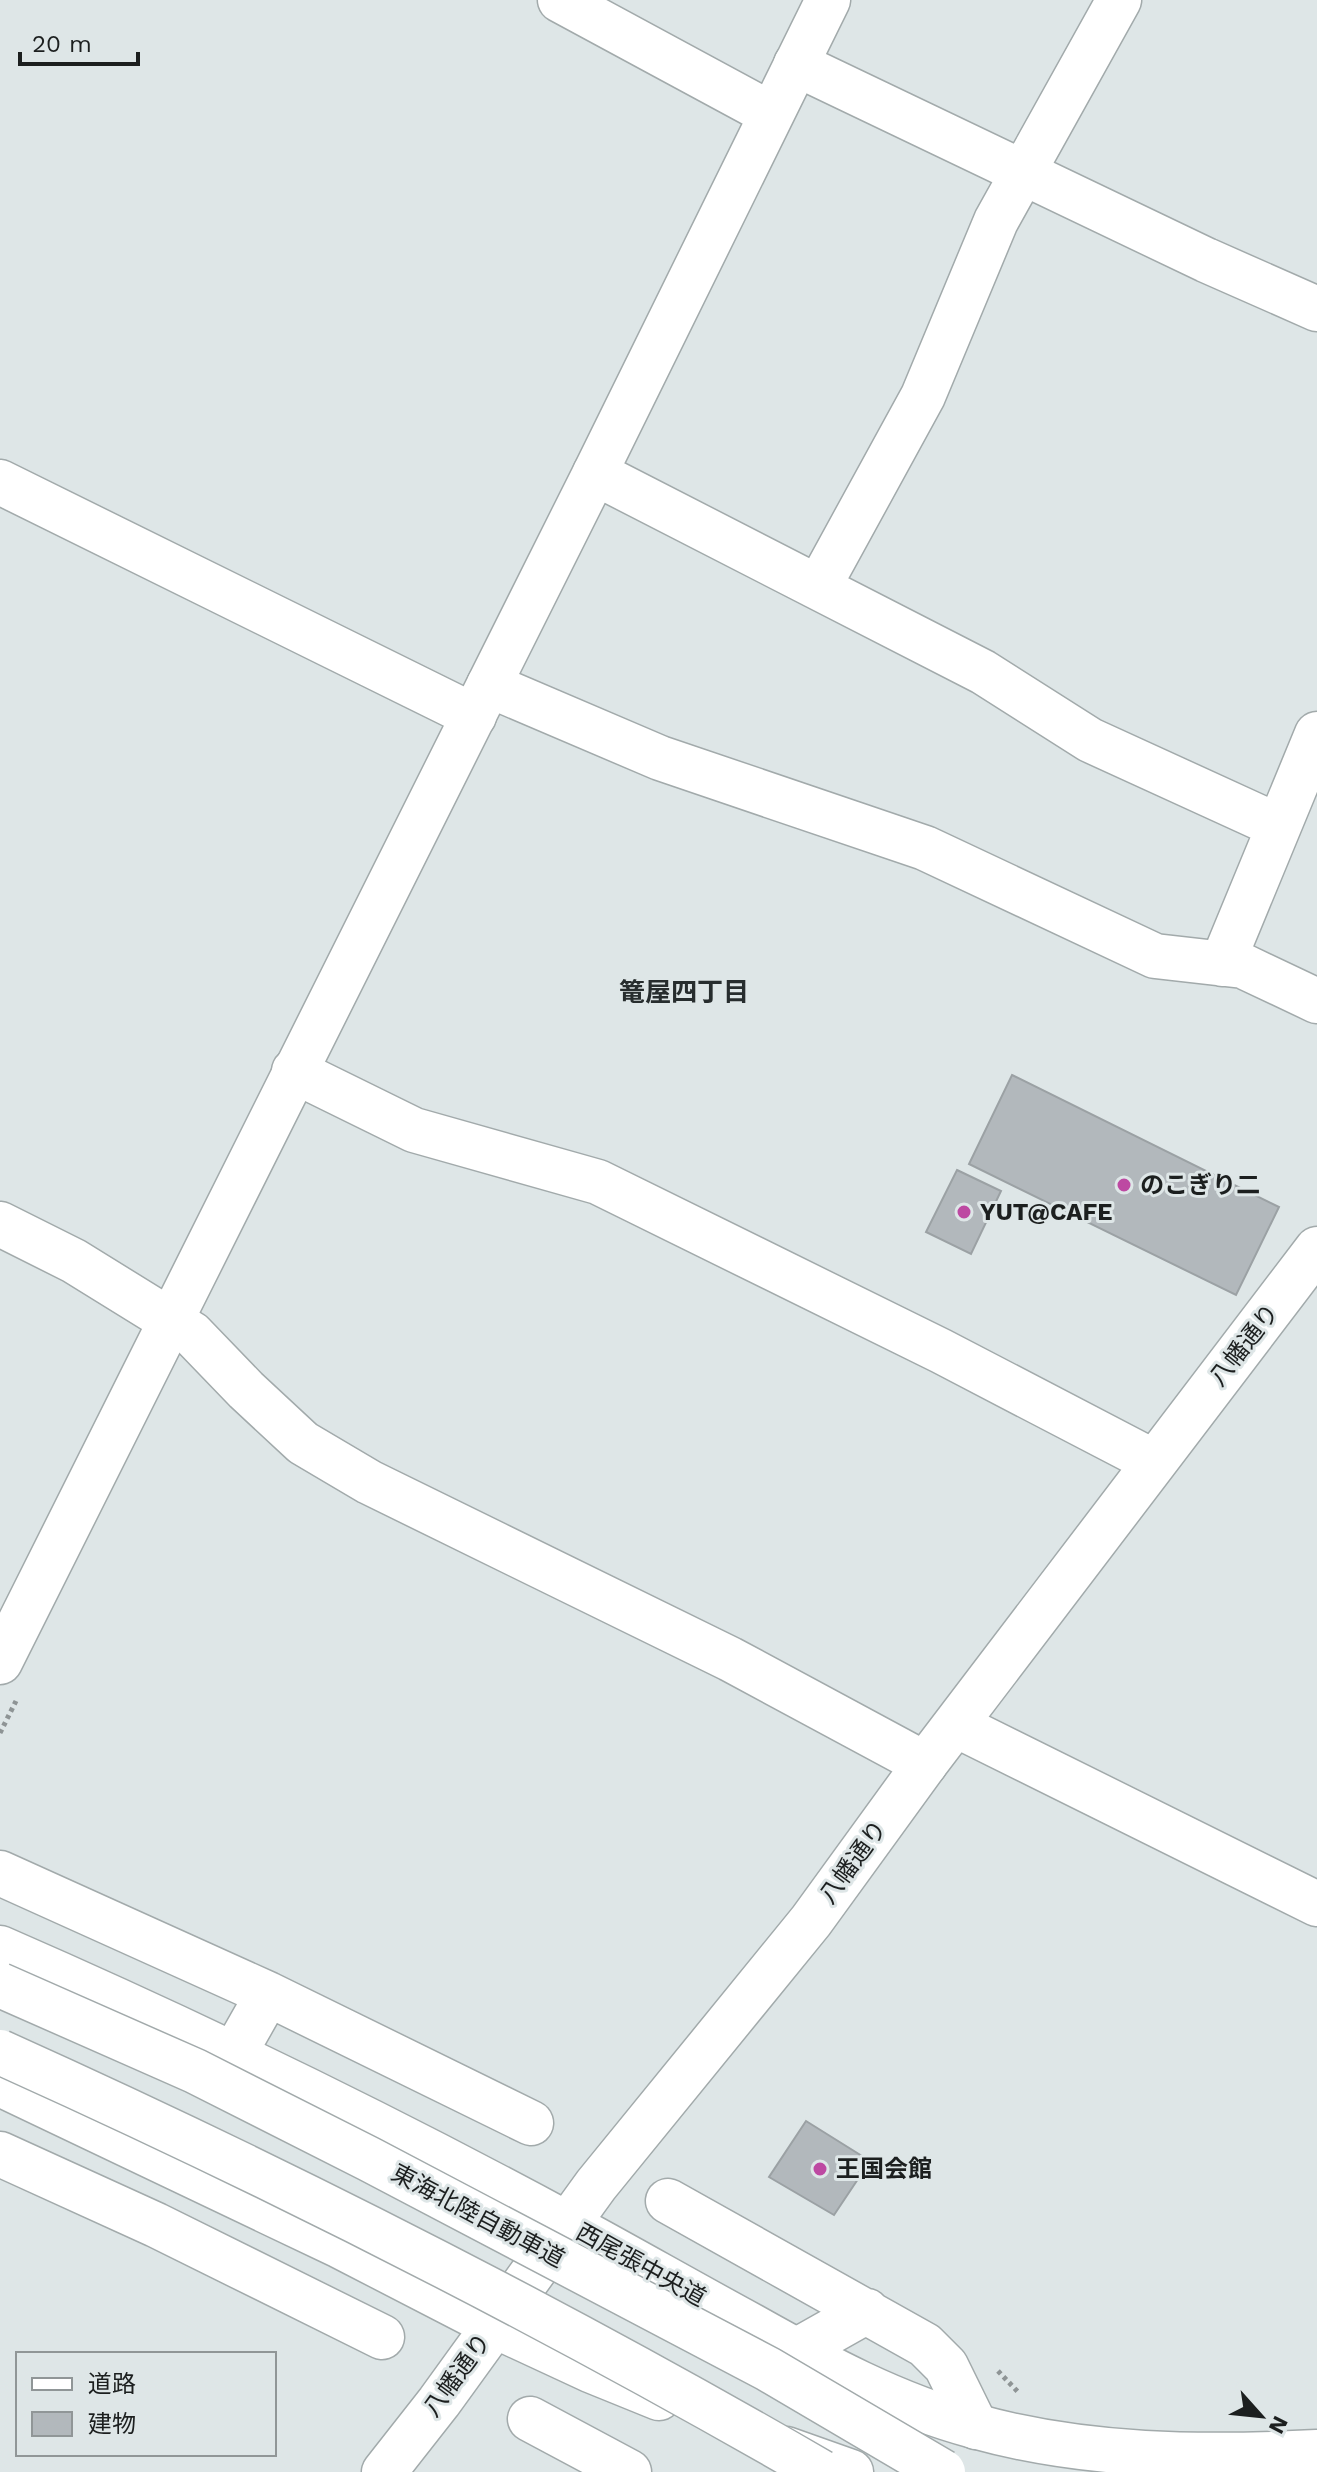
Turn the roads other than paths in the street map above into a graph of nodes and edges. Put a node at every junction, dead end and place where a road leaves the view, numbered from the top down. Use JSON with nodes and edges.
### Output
{"nodes":[{"id":1,"x":560,"y":0,"type":"edge"},
{"id":2,"x":828,"y":0,"type":"edge"},
{"id":3,"x":1119,"y":0,"type":"edge"},
{"id":4,"x":796,"y":64,"type":"junction"},
{"id":5,"x":771,"y":114,"type":"junction"},
{"id":6,"x":1023,"y":172,"type":"junction"},
{"id":7,"x":1317,"y":309,"type":"edge"},
{"id":8,"x":595,"y":473,"type":"junction"},
{"id":9,"x":0,"y":482,"type":"edge"},
{"id":10,"x":819,"y":586,"type":"junction"},
{"id":11,"x":481,"y":700,"type":"junction"},
{"id":12,"x":1317,"y":734,"type":"edge"},
{"id":13,"x":1278,"y":826,"type":"junction"},
{"id":14,"x":1222,"y":964,"type":"junction"},
{"id":15,"x":1317,"y":1001,"type":"edge"},
{"id":16,"x":294,"y":1071,"type":"junction"},
{"id":17,"x":0,"y":1224,"type":"edge"},
{"id":18,"x":1317,"y":1249,"type":"edge"},
{"id":19,"x":170,"y":1322,"type":"junction"},
{"id":20,"x":1154,"y":1462,"type":"junction"},
{"id":21,"x":0,"y":1662,"type":"edge"},
{"id":22,"x":956,"y":1725,"type":"junction"},
{"id":23,"x":925,"y":1764,"type":"junction"},
{"id":24,"x":0,"y":1873,"type":"edge"},
{"id":25,"x":1317,"y":1904,"type":"edge"},
{"id":26,"x":0,"y":1948,"type":"edge"},
{"id":27,"x":0,"y":1985,"type":"edge"},
{"id":28,"x":268,"y":1994,"type":"junction"},
{"id":29,"x":0,"y":2052,"type":"edge"},
{"id":30,"x":234,"y":2054,"type":"junction"},
{"id":31,"x":0,"y":2084,"type":"edge"},
{"id":32,"x":531,"y":2123,"type":"dead end"},
{"id":33,"x":0,"y":2154,"type":"edge"},
{"id":34,"x":187,"y":2172,"type":"junction"},
{"id":35,"x":668,"y":2201,"type":"dead end"},
{"id":36,"x":568,"y":2224,"type":"junction"},
{"id":37,"x":156,"y":2225,"type":"junction"},
{"id":38,"x":867,"y":2311,"type":"junction"},
{"id":39,"x":493,"y":2325,"type":"junction"},
{"id":40,"x":382,"y":2337,"type":"dead end"},
{"id":41,"x":796,"y":2351,"type":"junction"},
{"id":42,"x":530,"y":2419,"type":"dead end"},
{"id":43,"x":976,"y":2427,"type":"junction"},
{"id":44,"x":1317,"y":2452,"type":"edge"},
{"id":45,"x":384,"y":2472,"type":"edge"},
{"id":46,"x":629,"y":2472,"type":"edge"},
{"id":47,"x":821,"y":2472,"type":"edge"},
{"id":48,"x":851,"y":2472,"type":"edge"},
{"id":49,"x":943,"y":2472,"type":"edge"}],
"edges":[{"from":1,"to":5,"type":"main road"},
{"from":2,"to":4,"type":"main road"},
{"from":3,"to":6,"type":"main road"},
{"from":4,"to":5,"type":"main road"},
{"from":4,"to":6,"type":"main road"},
{"from":5,"to":8,"type":"main road"},
{"from":6,"to":7,"type":"main road"},
{"from":6,"to":10,"type":"main road"},
{"from":8,"to":10,"type":"main road"},
{"from":8,"to":11,"type":"main road"},
{"from":9,"to":11,"type":"main road"},
{"from":10,"to":13,"type":"main road"},
{"from":11,"to":14,"type":"main road"},
{"from":11,"to":16,"type":"main road"},
{"from":12,"to":13,"type":"main road"},
{"from":13,"to":14,"type":"main road"},
{"from":14,"to":15,"type":"main road"},
{"from":16,"to":19,"type":"main road"},
{"from":16,"to":20,"type":"main road"},
{"from":17,"to":19,"type":"main road"},
{"from":18,"to":20,"type":"main road","name":"八幡通り"},
{"from":19,"to":21,"type":"main road"},
{"from":19,"to":23,"type":"main road"},
{"from":20,"to":22,"type":"main road","name":"八幡通り"},
{"from":22,"to":23,"type":"main road","name":"八幡通り"},
{"from":22,"to":25,"type":"main road"},
{"from":23,"to":36,"type":"main road","name":"八幡通り"},
{"from":24,"to":28,"type":"main road"},
{"from":26,"to":30,"type":"main road","name":"西尾張中央道"},
{"from":27,"to":49,"type":"main road","name":"東海北陸自動車道","bridge":true},
{"from":28,"to":30,"type":"main road"},
{"from":28,"to":32,"type":"main road"},
{"from":29,"to":47,"type":"main road","bridge":true},
{"from":30,"to":36,"type":"main road","name":"西尾張中央道"},
{"from":31,"to":34,"type":"main road"},
{"from":33,"to":37,"type":"main road"},
{"from":34,"to":37,"type":"main road"},
{"from":34,"to":39,"type":"main road"},
{"from":35,"to":38,"type":"main road"},
{"from":36,"to":39,"type":"main road","name":"八幡通り"},
{"from":36,"to":41,"type":"main road","name":"西尾張中央道"},
{"from":37,"to":40,"type":"main road"},
{"from":38,"to":41,"type":"main road"},
{"from":38,"to":43,"type":"main road"},
{"from":39,"to":45,"type":"main road","name":"八幡通り"},
{"from":39,"to":48,"type":"main road"},
{"from":41,"to":43,"type":"main road","name":"西尾張中央道"},
{"from":42,"to":46,"type":"main road"},
{"from":43,"to":44,"type":"main road","name":"西尾張中央道"}]}
